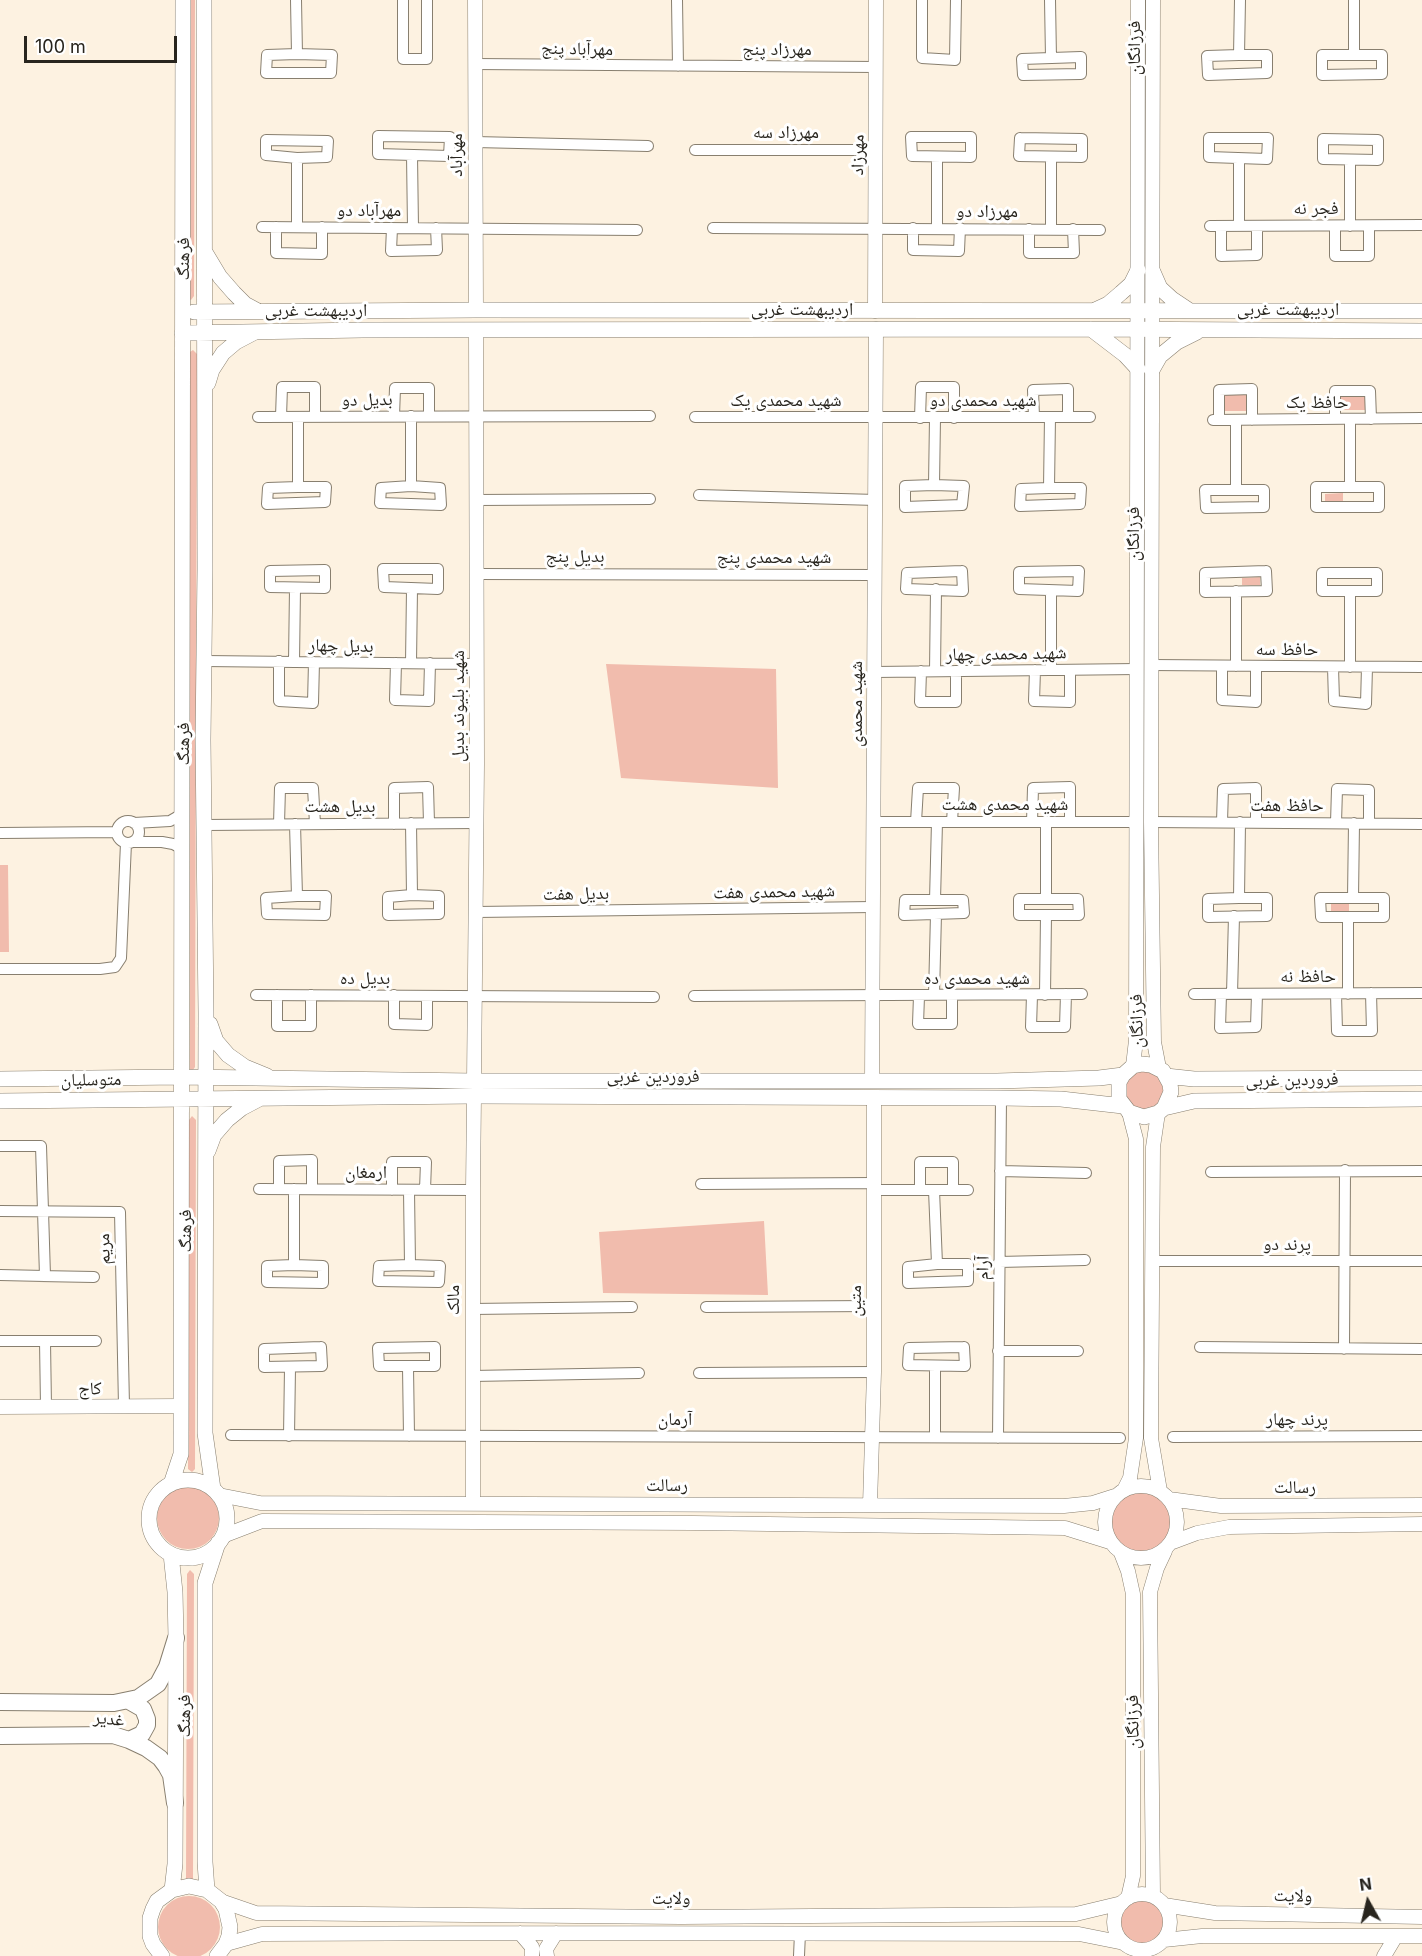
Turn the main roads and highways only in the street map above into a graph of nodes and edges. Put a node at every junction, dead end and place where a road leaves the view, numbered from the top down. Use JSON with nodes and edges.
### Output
{"nodes":[{"id":1,"x":183,"y":0,"type":"edge"},
{"id":2,"x":204,"y":0,"type":"edge"},
{"id":3,"x":204,"y":250,"type":"junction"},
{"id":4,"x":204,"y":311,"type":"junction"},
{"id":5,"x":258,"y":311,"type":"junction"},
{"id":6,"x":676,"y":311,"type":"junction"},
{"id":7,"x":1093,"y":311,"type":"junction"},
{"id":8,"x":1190,"y":311,"type":"junction"},
{"id":9,"x":1422,"y":311,"type":"edge"},
{"id":10,"x":182,"y":312,"type":"junction"},
{"id":11,"x":1091,"y":328,"type":"junction"},
{"id":12,"x":677,"y":330,"type":"junction"},
{"id":13,"x":1201,"y":330,"type":"junction"},
{"id":14,"x":257,"y":331,"type":"junction"},
{"id":15,"x":1422,"y":331,"type":"edge"},
{"id":16,"x":204,"y":332,"type":"junction"},
{"id":17,"x":182,"y":333,"type":"junction"},
{"id":18,"x":205,"y":391,"type":"junction"},
{"id":19,"x":206,"y":1013,"type":"junction"},
{"id":20,"x":1128,"y":1070,"type":"junction"},
{"id":21,"x":1162,"y":1072,"type":"junction"},
{"id":22,"x":182,"y":1077,"type":"junction"},
{"id":23,"x":206,"y":1078,"type":"junction"},
{"id":24,"x":1422,"y":1078,"type":"edge"},
{"id":25,"x":273,"y":1079,"type":"junction"},
{"id":26,"x":0,"y":1080,"type":"edge"},
{"id":27,"x":26,"y":1080,"type":"junction"},
{"id":28,"x":474,"y":1089,"type":"junction"},
{"id":29,"x":182,"y":1098,"type":"junction"},
{"id":30,"x":205,"y":1098,"type":"junction"},
{"id":31,"x":260,"y":1098,"type":"junction"},
{"id":32,"x":1422,"y":1099,"type":"edge"},
{"id":33,"x":0,"y":1101,"type":"edge"},
{"id":34,"x":28,"y":1101,"type":"junction"},
{"id":35,"x":1126,"y":1109,"type":"junction"},
{"id":36,"x":1161,"y":1110,"type":"junction"},
{"id":37,"x":205,"y":1159,"type":"junction"},
{"id":38,"x":171,"y":1484,"type":"junction"},
{"id":39,"x":216,"y":1492,"type":"junction"},
{"id":40,"x":220,"y":1540,"type":"junction"},
{"id":41,"x":171,"y":1554,"type":"junction"},
{"id":42,"x":176,"y":1638,"type":"junction"},
{"id":43,"x":129,"y":1701,"type":"junction"},
{"id":44,"x":0,"y":1702,"type":"edge"},
{"id":45,"x":0,"y":1736,"type":"edge"},
{"id":46,"x":129,"y":1740,"type":"junction"},
{"id":47,"x":175,"y":1803,"type":"junction"},
{"id":48,"x":172,"y":1890,"type":"junction"},
{"id":49,"x":207,"y":1890,"type":"junction"},
{"id":50,"x":221,"y":1950,"type":"edge"},
{"id":51,"x":162,"y":1956,"type":"edge"}],
"edges":[{"from":1,"to":10,"type":"main road","name":"فرهنگ"},
{"from":2,"to":3,"type":"main road","name":"فرهنگ"},
{"from":3,"to":4,"type":"main road","name":"فرهنگ"},
{"from":3,"to":5,"type":"main road"},
{"from":4,"to":5,"type":"main road","name":"اردیبهشت غربی"},
{"from":4,"to":10,"type":"main road","name":"اردیبهشت غربی"},
{"from":4,"to":16,"type":"main road","name":"فرهنگ"},
{"from":5,"to":6,"type":"main road","name":"اردیبهشت غربی"},
{"from":6,"to":7,"type":"main road","name":"اردیبهشت غربی"},
{"from":6,"to":12,"type":"main road"},
{"from":7,"to":8,"type":"main road","name":"اردیبهشت غربی"},
{"from":7,"to":8,"type":"main road"},
{"from":8,"to":9,"type":"main road","name":"اردیبهشت غربی"},
{"from":10,"to":17,"type":"main road","name":"فرهنگ"},
{"from":11,"to":12,"type":"main road","name":"اردیبهشت غربی"},
{"from":11,"to":13,"type":"main road","name":"اردیبهشت غربی"},
{"from":11,"to":13,"type":"main road"},
{"from":12,"to":14,"type":"main road","name":"اردیبهشت غربی"},
{"from":13,"to":15,"type":"main road","name":"اردیبهشت غربی"},
{"from":14,"to":16,"type":"main road","name":"اردیبهشت غربی"},
{"from":14,"to":18,"type":"main road"},
{"from":16,"to":17,"type":"main road","name":"اردیبهشت غربی"},
{"from":16,"to":18,"type":"main road","name":"فرهنگ"},
{"from":17,"to":22,"type":"main road","name":"فرهنگ"},
{"from":18,"to":19,"type":"main road","name":"فرهنگ"},
{"from":19,"to":23,"type":"main road","name":"فرهنگ"},
{"from":19,"to":25,"type":"main road"},
{"from":20,"to":21,"type":"main road"},
{"from":20,"to":28,"type":"main road","name":"فروردین غربی"},
{"from":20,"to":35,"type":"main road"},
{"from":21,"to":24,"type":"main road","name":"فروردین غربی"},
{"from":21,"to":36,"type":"main road"},
{"from":22,"to":23,"type":"main road","name":"فروردین غربی"},
{"from":22,"to":27,"type":"main road","name":"متوسلیان"},
{"from":22,"to":29,"type":"main road","name":"فرهنگ"},
{"from":23,"to":25,"type":"main road","name":"فروردین غربی"},
{"from":23,"to":30,"type":"main road","name":"فرهنگ"},
{"from":25,"to":28,"type":"main road","name":"فروردین غربی"},
{"from":26,"to":27,"type":"main road","name":"متوسلیان"},
{"from":27,"to":34,"type":"main road"},
{"from":28,"to":31,"type":"main road","name":"فروردین غربی"},
{"from":28,"to":35,"type":"main road","name":"فروردین غربی"},
{"from":29,"to":30,"type":"main road","name":"فروردین غربی"},
{"from":29,"to":34,"type":"main road","name":"متوسلیان"},
{"from":29,"to":38,"type":"main road","name":"فرهنگ"},
{"from":30,"to":31,"type":"main road","name":"فروردین غربی"},
{"from":30,"to":37,"type":"main road","name":"فرهنگ"},
{"from":31,"to":37,"type":"main road"},
{"from":32,"to":36,"type":"main road","name":"فروردین غربی"},
{"from":33,"to":34,"type":"main road","name":"متوسلیان"},
{"from":35,"to":36,"type":"main road"},
{"from":37,"to":39,"type":"main road","name":"فرهنگ"},
{"from":38,"to":39,"type":"main road"},
{"from":38,"to":41,"type":"main road"},
{"from":39,"to":40,"type":"main road"},
{"from":40,"to":41,"type":"main road"},
{"from":40,"to":49,"type":"main road","name":"فرهنگ"},
{"from":41,"to":42,"type":"main road","name":"فرهنگ"},
{"from":42,"to":43,"type":"main road","name":"غدیر"},
{"from":42,"to":47,"type":"main road","name":"فرهنگ"},
{"from":43,"to":44,"type":"main road","name":"غدیر"},
{"from":43,"to":46,"type":"main road"},
{"from":45,"to":46,"type":"main road","name":"غدیر"},
{"from":46,"to":47,"type":"main road","name":"غدیر"},
{"from":47,"to":48,"type":"main road","name":"فرهنگ"},
{"from":48,"to":49,"type":"main road"},
{"from":48,"to":51,"type":"main road"},
{"from":49,"to":50,"type":"main road"}]}
